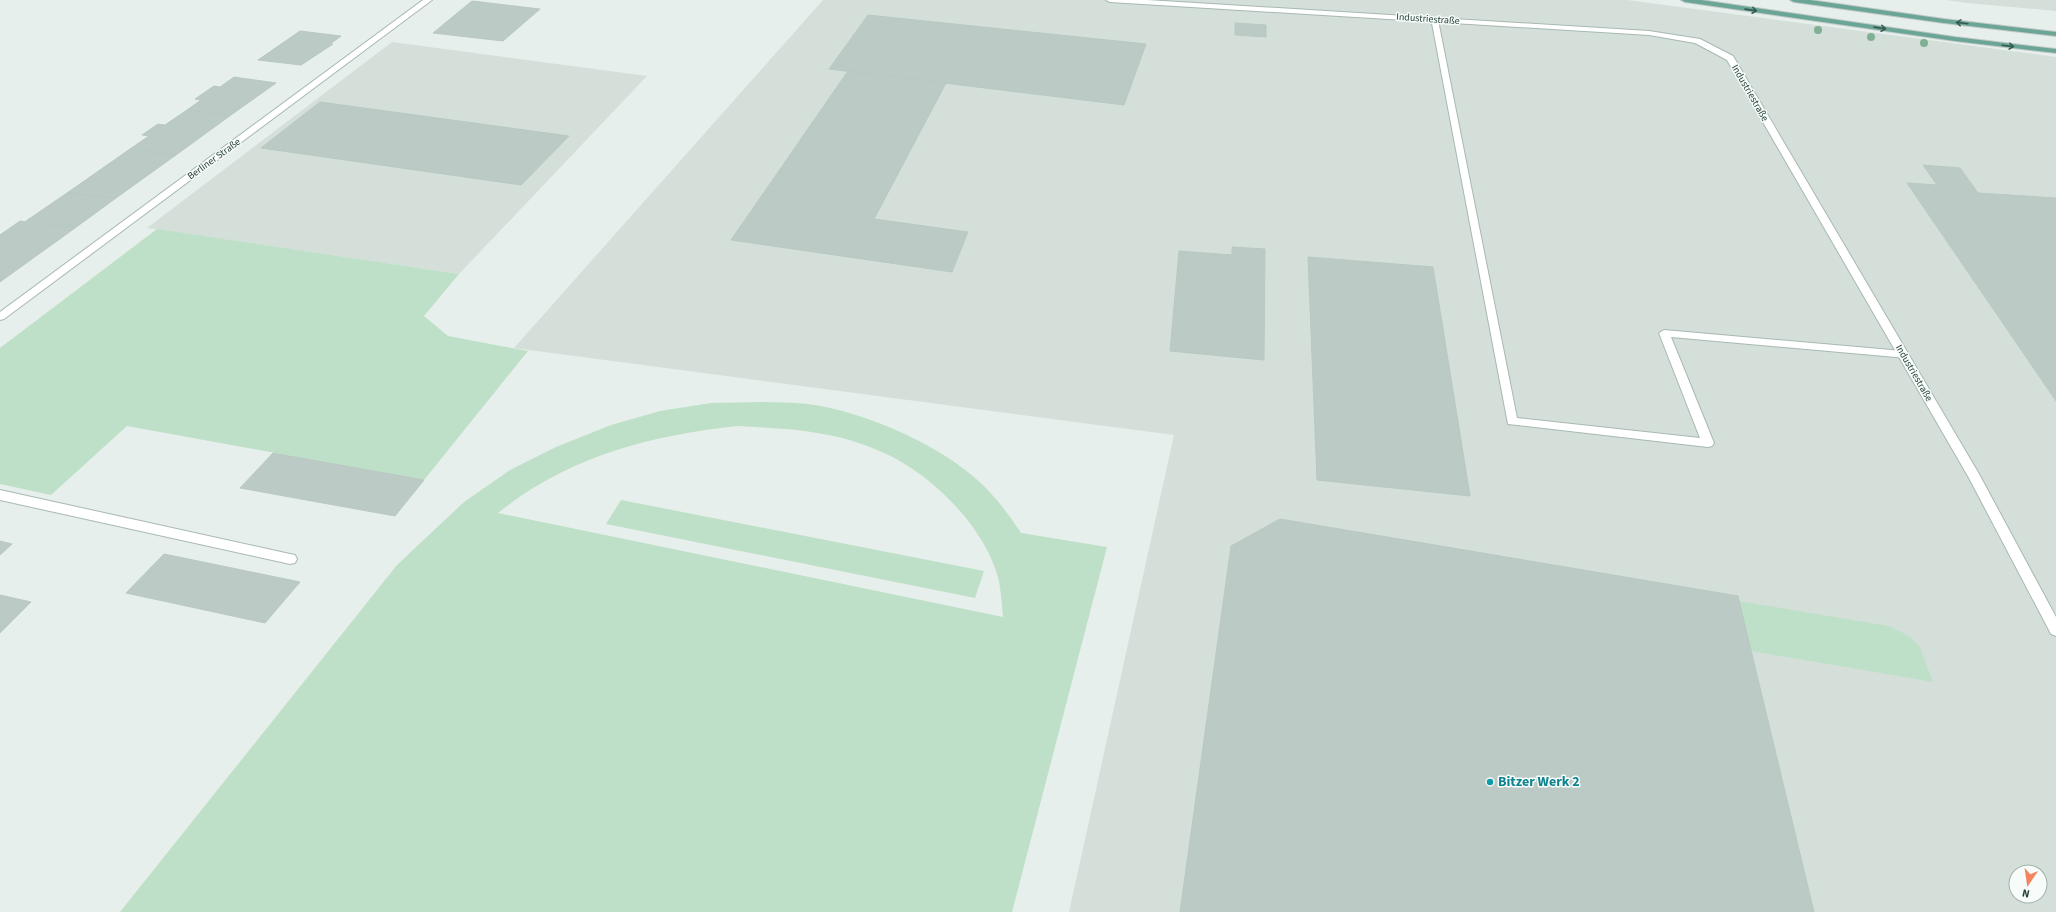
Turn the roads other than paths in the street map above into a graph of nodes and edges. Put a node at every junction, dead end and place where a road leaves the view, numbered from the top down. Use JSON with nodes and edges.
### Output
{"nodes":[{"id":1,"x":428,"y":0,"type":"edge"},
{"id":2,"x":1110,"y":0,"type":"edge"},
{"id":3,"x":1685,"y":0,"type":"edge"},
{"id":4,"x":1794,"y":0,"type":"edge"},
{"id":5,"x":1434,"y":20,"type":"junction"},
{"id":6,"x":2056,"y":34,"type":"edge"},
{"id":7,"x":2056,"y":52,"type":"edge"},
{"id":8,"x":0,"y":317,"type":"edge"},
{"id":9,"x":1903,"y":355,"type":"junction"},
{"id":10,"x":0,"y":495,"type":"edge"},
{"id":11,"x":290,"y":559,"type":"dead end"},
{"id":12,"x":2056,"y":630,"type":"edge"}],
"edges":[{"from":1,"to":8,"type":"street","name":"Berliner Straße"},
{"from":2,"to":5,"type":"street","name":"Industriestraße"},
{"from":3,"to":7,"type":"main road","one_way":true},
{"from":6,"to":4,"type":"main road","one_way":true},
{"from":5,"to":9,"type":"street","name":"Industriestraße"},
{"from":5,"to":9,"type":"street"},
{"from":9,"to":12,"type":"street","name":"Industriestraße"},
{"from":10,"to":11,"type":"street"}]}
